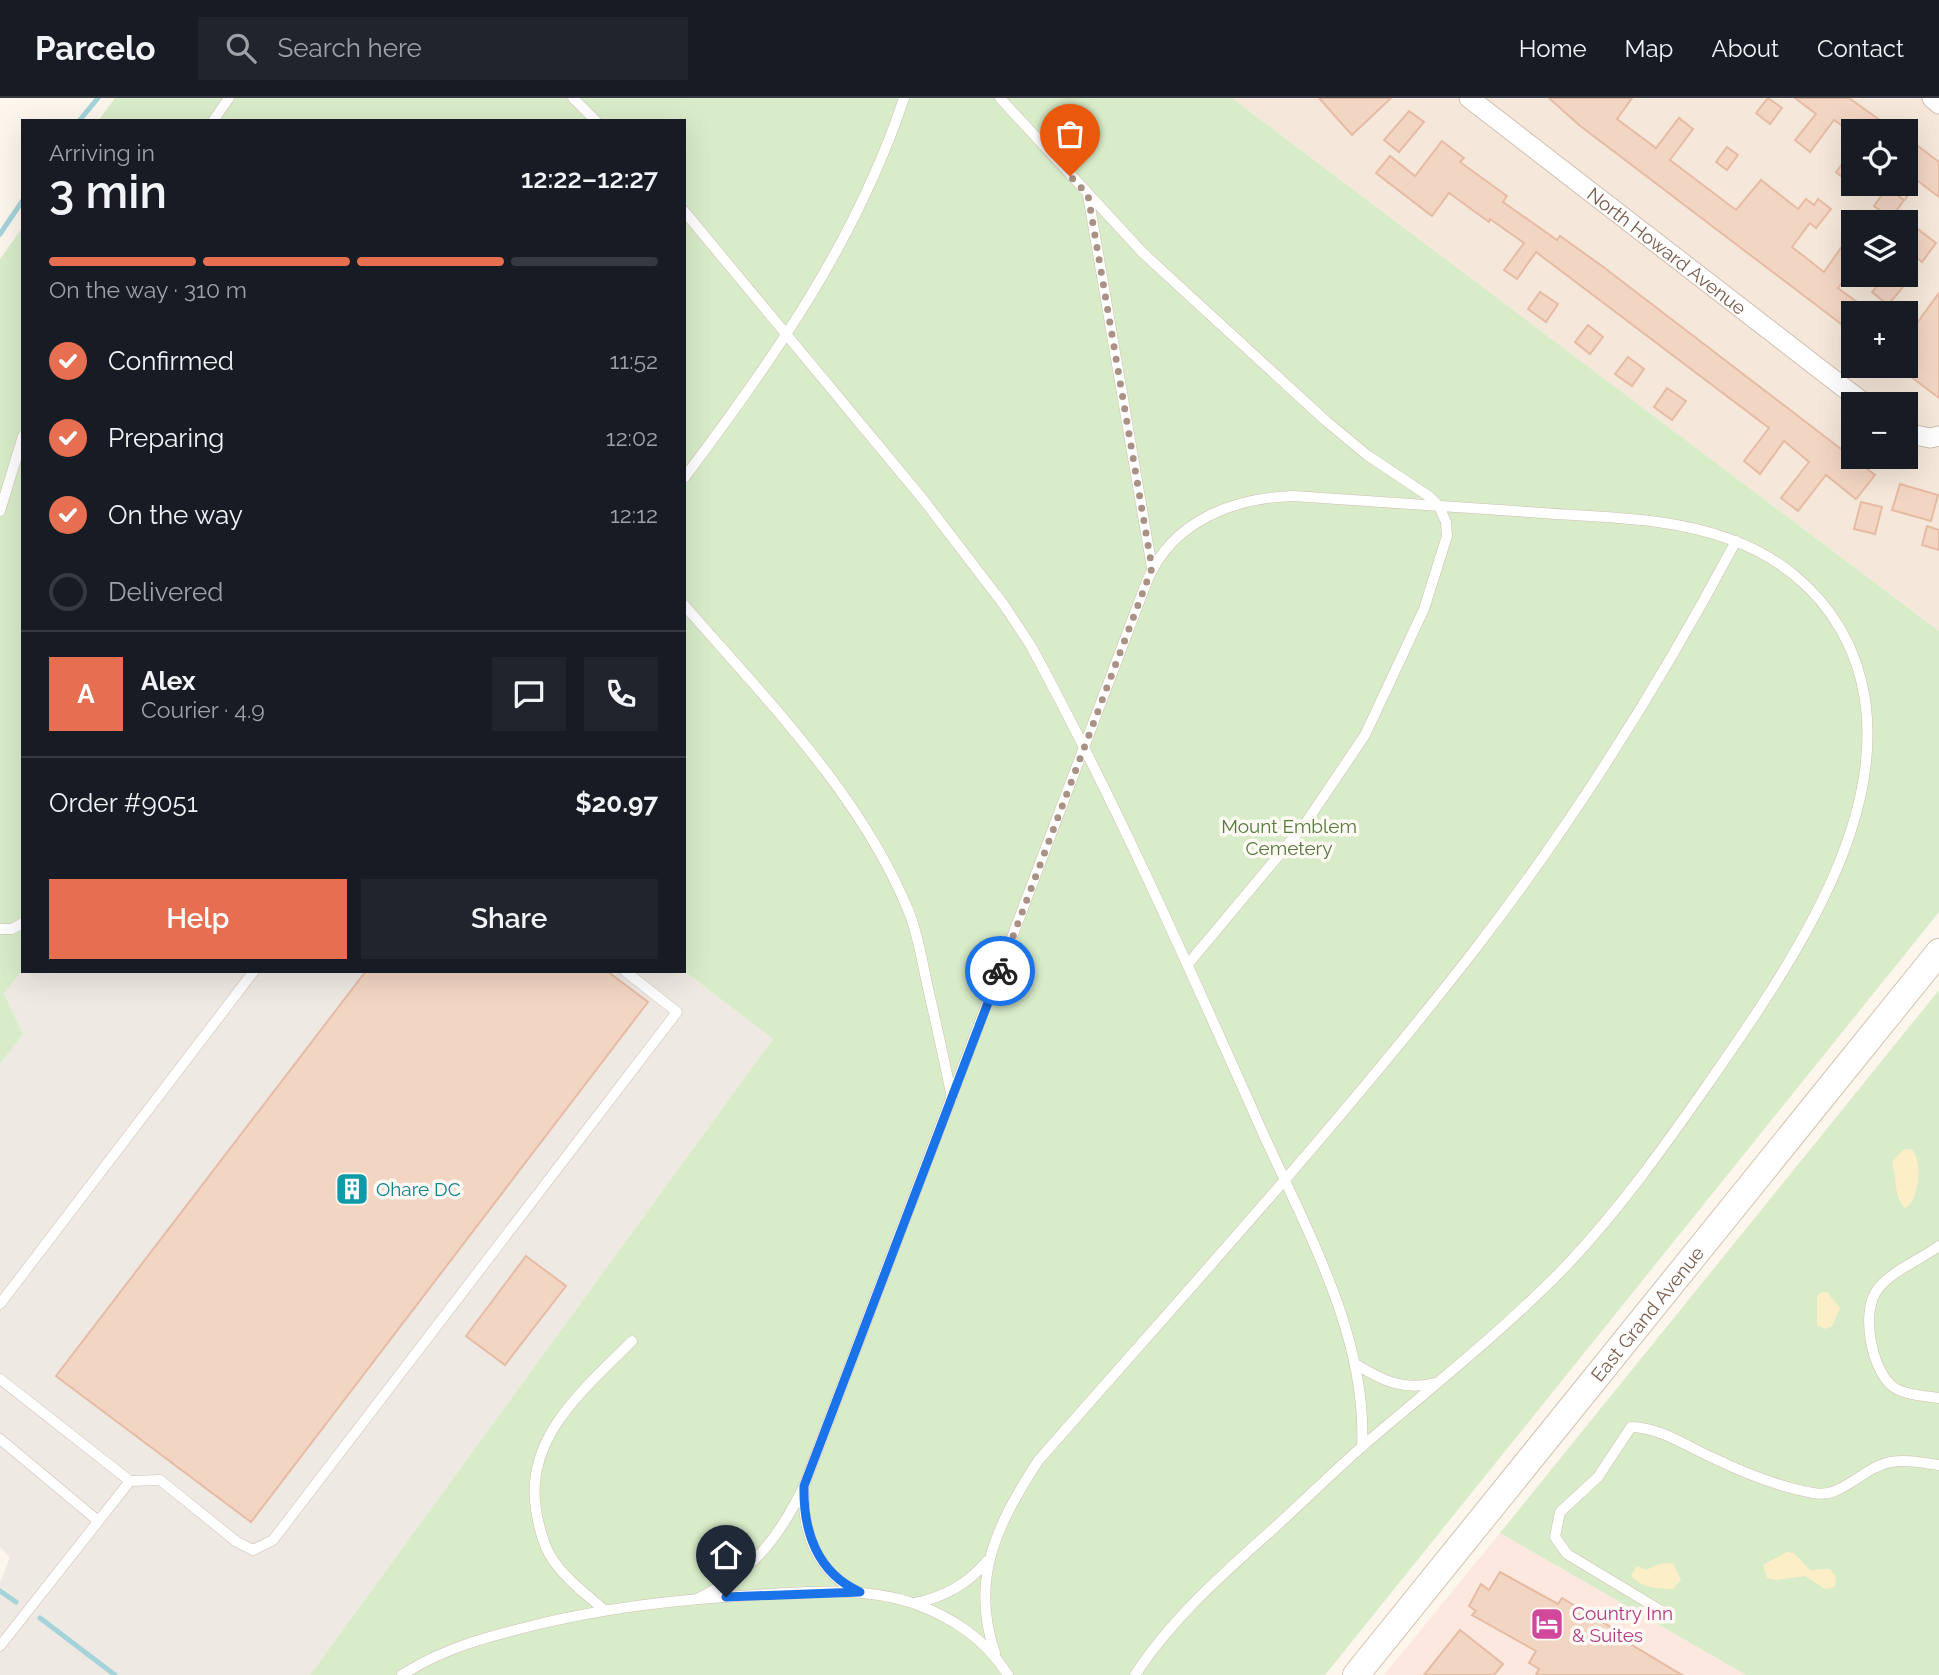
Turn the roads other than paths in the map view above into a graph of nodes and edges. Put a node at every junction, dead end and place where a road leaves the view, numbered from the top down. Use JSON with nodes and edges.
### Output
{"nodes":[{"id":1,"x":229,"y":98,"type":"edge"},
{"id":2,"x":573,"y":98,"type":"edge"},
{"id":3,"x":904,"y":98,"type":"edge"},
{"id":4,"x":1000,"y":98,"type":"edge"},
{"id":5,"x":1469,"y":98,"type":"edge"},
{"id":6,"x":1932,"y":98,"type":"edge"},
{"id":7,"x":1939,"y":104,"type":"edge"},
{"id":8,"x":215,"y":119,"type":"edge"},
{"id":9,"x":593,"y":119,"type":"edge"},
{"id":10,"x":1088,"y":195,"type":"junction"},
{"id":11,"x":686,"y":213,"type":"edge"},
{"id":12,"x":789,"y":334,"type":"junction"},
{"id":13,"x":1849,"y":392,"type":"edge"},
{"id":14,"x":21,"y":443,"type":"edge"},
{"id":15,"x":686,"y":475,"type":"edge"},
{"id":16,"x":1439,"y":506,"type":"junction"},
{"id":17,"x":0,"y":511,"type":"edge"},
{"id":18,"x":1736,"y":541,"type":"junction"},
{"id":19,"x":1152,"y":568,"type":"junction"},
{"id":20,"x":686,"y":607,"type":"edge"},
{"id":21,"x":1084,"y":747,"type":"junction"},
{"id":22,"x":21,"y":924,"type":"edge"},
{"id":23,"x":0,"y":929,"type":"edge"},
{"id":24,"x":1939,"y":952,"type":"edge"},
{"id":25,"x":1188,"y":964,"type":"junction"},
{"id":26,"x":252,"y":973,"type":"edge"},
{"id":27,"x":628,"y":973,"type":"edge"},
{"id":28,"x":952,"y":1099,"type":"junction"},
{"id":29,"x":1284,"y":1182,"type":"junction"},
{"id":30,"x":1939,"y":1246,"type":"edge"},
{"id":31,"x":0,"y":1304,"type":"edge"},
{"id":32,"x":632,"y":1341,"type":"dead end"},
{"id":33,"x":1357,"y":1365,"type":"junction"},
{"id":34,"x":0,"y":1379,"type":"edge"},
{"id":35,"x":1439,"y":1382,"type":"junction"},
{"id":36,"x":1939,"y":1398,"type":"edge"},
{"id":37,"x":0,"y":1439,"type":"edge"},
{"id":38,"x":1362,"y":1447,"type":"junction"},
{"id":39,"x":1939,"y":1465,"type":"edge"},
{"id":40,"x":130,"y":1481,"type":"junction"},
{"id":41,"x":804,"y":1486,"type":"junction"},
{"id":42,"x":97,"y":1520,"type":"junction"},
{"id":43,"x":988,"y":1560,"type":"junction"},
{"id":44,"x":860,"y":1592,"type":"junction"},
{"id":45,"x":699,"y":1598,"type":"junction"},
{"id":46,"x":912,"y":1603,"type":"junction"},
{"id":47,"x":603,"y":1609,"type":"junction"},
{"id":48,"x":1665,"y":1613,"type":"dead end"},
{"id":49,"x":0,"y":1646,"type":"edge"},
{"id":50,"x":995,"y":1653,"type":"junction"},
{"id":51,"x":402,"y":1675,"type":"edge"},
{"id":52,"x":1008,"y":1675,"type":"edge"},
{"id":53,"x":1135,"y":1675,"type":"edge"},
{"id":54,"x":1356,"y":1675,"type":"edge"}],
"edges":[{"from":1,"to":8,"type":"lane"},
{"from":2,"to":9,"type":"lane"},
{"from":3,"to":12,"type":"lane"},
{"from":4,"to":10,"type":"lane"},
{"from":5,"to":13,"type":"street","name":"North Howard Avenue"},
{"from":6,"to":7,"type":"street"},
{"from":10,"to":16,"type":"lane"},
{"from":10,"to":19,"type":"lane"},
{"from":11,"to":12,"type":"lane"},
{"from":12,"to":15,"type":"lane"},
{"from":12,"to":21,"type":"lane"},
{"from":14,"to":17,"type":"lane"},
{"from":16,"to":18,"type":"lane"},
{"from":16,"to":19,"type":"lane"},
{"from":16,"to":25,"type":"lane"},
{"from":18,"to":29,"type":"lane"},
{"from":18,"to":35,"type":"lane"},
{"from":19,"to":21,"type":"lane"},
{"from":20,"to":28,"type":"lane"},
{"from":21,"to":25,"type":"lane"},
{"from":21,"to":28,"type":"lane"},
{"from":22,"to":23,"type":"lane"},
{"from":24,"to":54,"type":"main road","name":"East Grand Avenue"},
{"from":25,"to":29,"type":"lane"},
{"from":26,"to":31,"type":"lane"},
{"from":27,"to":40,"type":"lane"},
{"from":28,"to":41,"type":"lane"},
{"from":29,"to":33,"type":"lane"},
{"from":29,"to":43,"type":"lane"},
{"from":30,"to":36,"type":"lane"},
{"from":32,"to":47,"type":"lane"},
{"from":33,"to":35,"type":"lane"},
{"from":33,"to":38,"type":"lane"},
{"from":34,"to":40,"type":"lane"},
{"from":35,"to":38,"type":"lane"},
{"from":37,"to":42,"type":"lane"},
{"from":38,"to":53,"type":"lane"},
{"from":39,"to":48,"type":"lane"},
{"from":40,"to":42,"type":"lane"},
{"from":41,"to":44,"type":"lane"},
{"from":41,"to":45,"type":"lane"},
{"from":42,"to":49,"type":"lane"},
{"from":43,"to":46,"type":"lane"},
{"from":43,"to":50,"type":"lane"},
{"from":44,"to":45,"type":"lane"},
{"from":44,"to":46,"type":"lane"},
{"from":45,"to":47,"type":"lane"},
{"from":46,"to":50,"type":"lane"},
{"from":47,"to":51,"type":"lane"},
{"from":50,"to":52,"type":"lane"}]}
